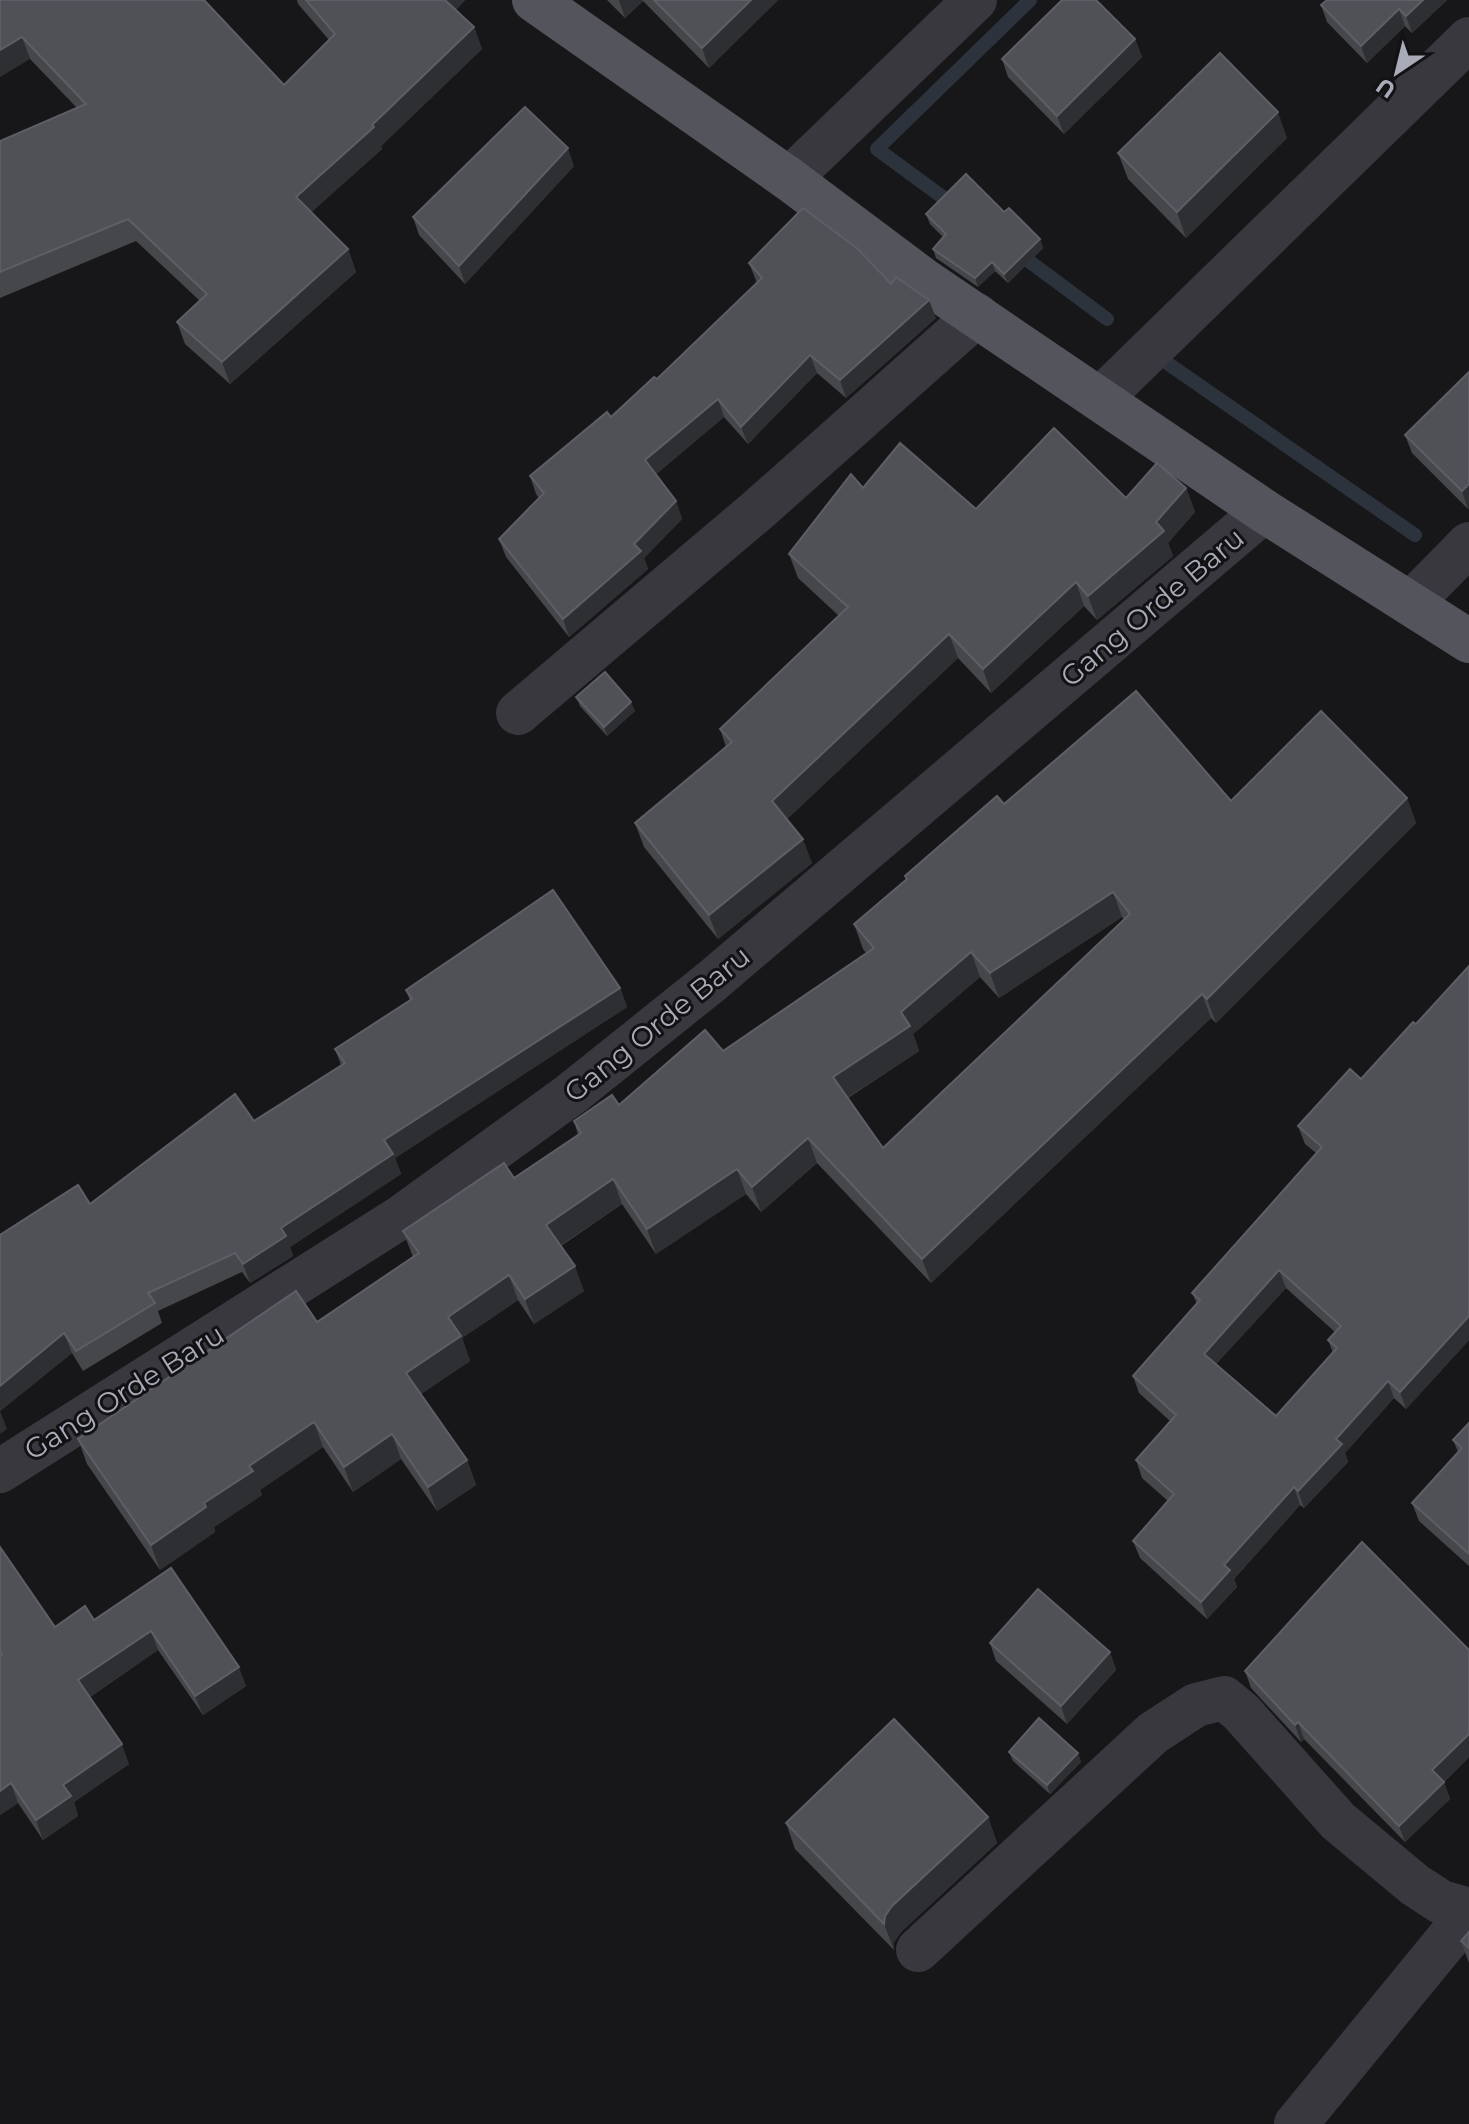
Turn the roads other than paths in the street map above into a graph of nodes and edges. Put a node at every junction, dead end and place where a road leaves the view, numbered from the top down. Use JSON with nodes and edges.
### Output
{"nodes":[{"id":1,"x":534,"y":0,"type":"edge"},
{"id":2,"x":975,"y":0,"type":"edge"},
{"id":3,"x":1469,"y":39,"type":"edge"},
{"id":4,"x":789,"y":179,"type":"junction"},
{"id":5,"x":977,"y":315,"type":"junction"},
{"id":6,"x":1100,"y":399,"type":"junction"},
{"id":7,"x":1264,"y":511,"type":"junction"},
{"id":8,"x":1469,"y":544,"type":"edge"},
{"id":9,"x":1411,"y":603,"type":"junction"},
{"id":10,"x":1469,"y":641,"type":"edge"},
{"id":11,"x":518,"y":713,"type":"dead end"},
{"id":12,"x":0,"y":1471,"type":"edge"},
{"id":13,"x":1469,"y":1912,"type":"edge"},
{"id":14,"x":918,"y":1950,"type":"dead end"},
{"id":15,"x":1296,"y":2124,"type":"edge"}],
"edges":[{"from":1,"to":4,"type":"main road"},
{"from":2,"to":4,"type":"street"},
{"from":3,"to":6,"type":"street"},
{"from":4,"to":5,"type":"main road"},
{"from":5,"to":6,"type":"main road"},
{"from":5,"to":11,"type":"street"},
{"from":6,"to":7,"type":"main road"},
{"from":7,"to":9,"type":"main road"},
{"from":7,"to":12,"type":"street","name":"Gang Orde Baru"},
{"from":8,"to":9,"type":"street"},
{"from":9,"to":10,"type":"main road"},
{"from":13,"to":14,"type":"street"},
{"from":13,"to":15,"type":"street"}]}
